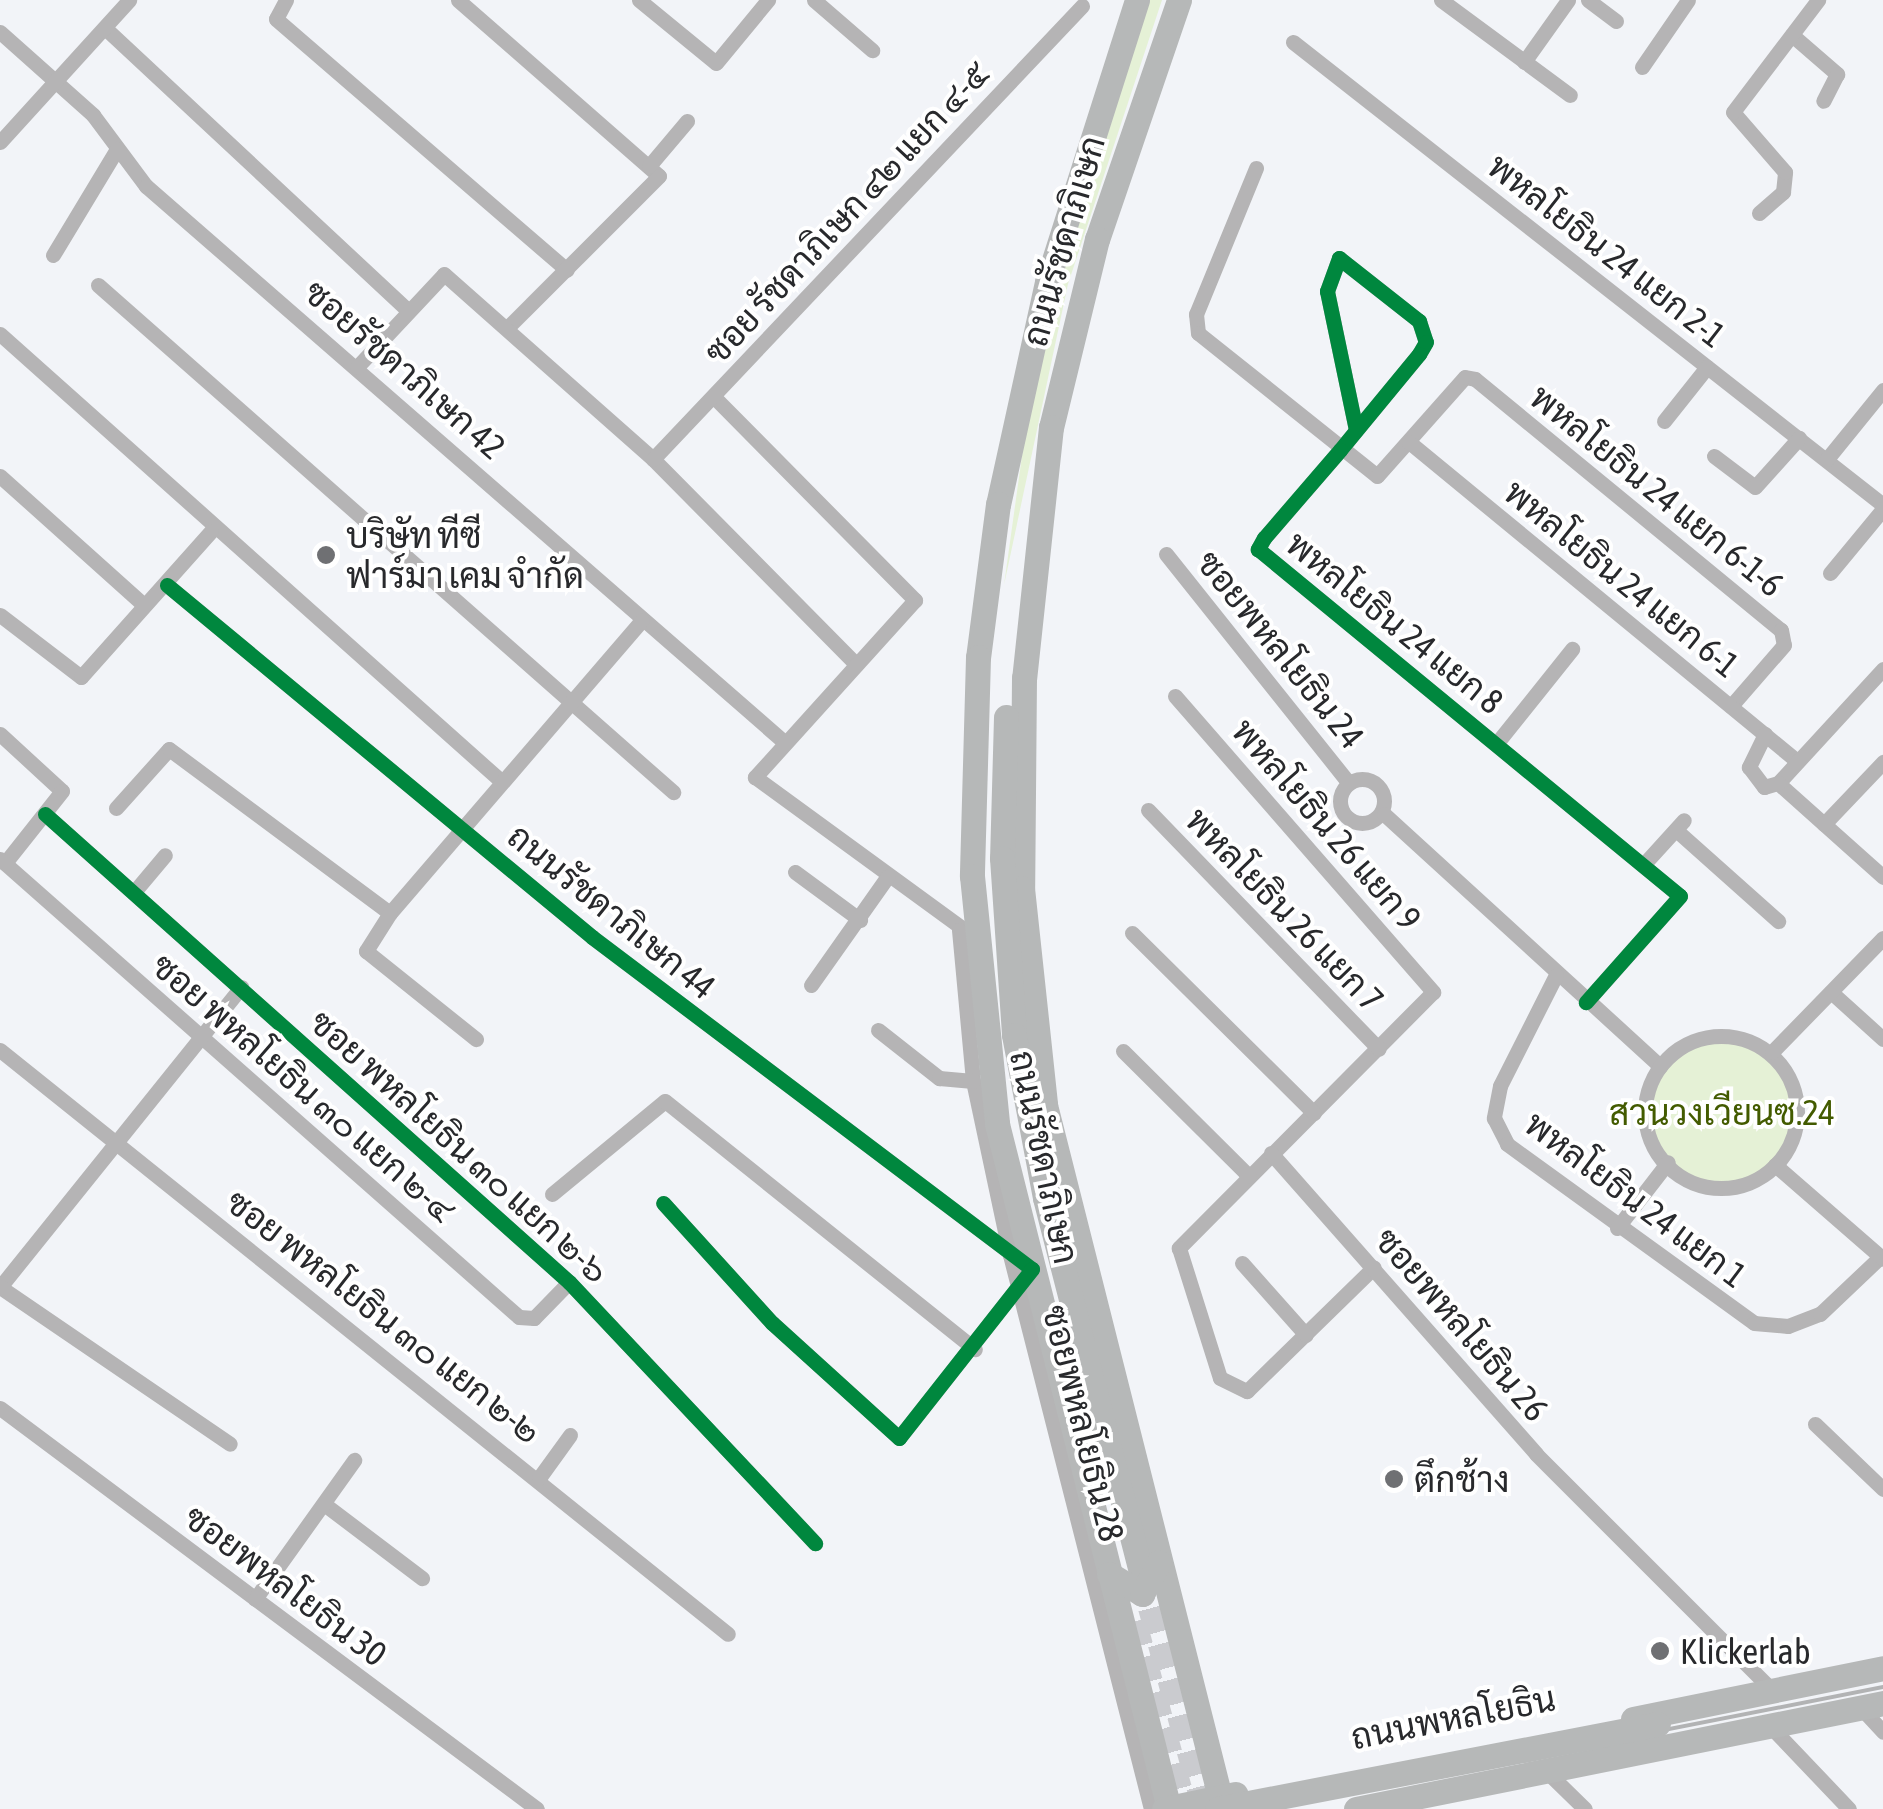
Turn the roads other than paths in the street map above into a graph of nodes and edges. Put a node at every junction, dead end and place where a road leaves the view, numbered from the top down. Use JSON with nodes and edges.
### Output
{"nodes":[{"id":1,"x":130,"y":0,"type":"edge"},
{"id":2,"x":286,"y":0,"type":"edge"},
{"id":3,"x":458,"y":0,"type":"edge"},
{"id":4,"x":639,"y":0,"type":"edge"},
{"id":5,"x":768,"y":0,"type":"edge"},
{"id":6,"x":814,"y":0,"type":"edge"},
{"id":7,"x":1137,"y":0,"type":"edge"},
{"id":8,"x":1179,"y":0,"type":"edge"},
{"id":9,"x":1440,"y":0,"type":"edge"},
{"id":10,"x":1568,"y":0,"type":"edge"},
{"id":11,"x":1588,"y":0,"type":"edge"},
{"id":12,"x":1688,"y":0,"type":"edge"},
{"id":13,"x":1818,"y":0,"type":"edge"},
{"id":14,"x":1082,"y":6,"type":"dead end"},
{"id":15,"x":1616,"y":21,"type":"dead end"},
{"id":16,"x":105,"y":28,"type":"junction"},
{"id":17,"x":0,"y":32,"type":"edge"},
{"id":18,"x":1792,"y":35,"type":"junction"},
{"id":19,"x":1293,"y":42,"type":"dead end"},
{"id":20,"x":872,"y":50,"type":"dead end"},
{"id":21,"x":1524,"y":62,"type":"junction"},
{"id":22,"x":1642,"y":67,"type":"dead end"},
{"id":23,"x":52,"y":75,"type":"junction"},
{"id":24,"x":1570,"y":95,"type":"dead end"},
{"id":25,"x":1824,"y":100,"type":"dead end"},
{"id":26,"x":687,"y":121,"type":"dead end"},
{"id":27,"x":0,"y":142,"type":"edge"},
{"id":28,"x":117,"y":149,"type":"junction"},
{"id":29,"x":650,"y":166,"type":"junction"},
{"id":30,"x":1256,"y":168,"type":"dead end"},
{"id":31,"x":1759,"y":213,"type":"dead end"},
{"id":32,"x":53,"y":254,"type":"dead end"},
{"id":33,"x":567,"y":270,"type":"junction"},
{"id":34,"x":98,"y":285,"type":"dead end"},
{"id":35,"x":409,"y":312,"type":"junction"},
{"id":36,"x":506,"y":328,"type":"junction"},
{"id":37,"x":0,"y":334,"type":"edge"},
{"id":38,"x":1707,"y":366,"type":"junction"},
{"id":39,"x":357,"y":367,"type":"junction"},
{"id":40,"x":1883,"y":390,"type":"edge"},
{"id":41,"x":714,"y":397,"type":"junction"},
{"id":42,"x":1664,"y":421,"type":"dead end"},
{"id":43,"x":1356,"y":430,"type":"junction"},
{"id":44,"x":1799,"y":438,"type":"junction"},
{"id":45,"x":1409,"y":442,"type":"junction"},
{"id":46,"x":1340,"y":450,"type":"junction"},
{"id":47,"x":1714,"y":456,"type":"dead end"},
{"id":48,"x":653,"y":460,"type":"junction"},
{"id":49,"x":1827,"y":460,"type":"junction"},
{"id":50,"x":0,"y":476,"type":"edge"},
{"id":51,"x":998,"y":504,"type":"junction"},
{"id":52,"x":1883,"y":507,"type":"edge"},
{"id":53,"x":211,"y":531,"type":"junction"},
{"id":54,"x":1166,"y":554,"type":"dead end"},
{"id":55,"x":1830,"y":574,"type":"dead end"},
{"id":56,"x":167,"y":585,"type":"junction"},
{"id":57,"x":144,"y":606,"type":"junction"},
{"id":58,"x":0,"y":615,"type":"edge"},
{"id":59,"x":642,"y":620,"type":"junction"},
{"id":60,"x":1572,"y":648,"type":"dead end"},
{"id":61,"x":856,"y":664,"type":"junction"},
{"id":62,"x":1883,"y":669,"type":"edge"},
{"id":63,"x":1176,"y":696,"type":"dead end"},
{"id":64,"x":569,"y":698,"type":"junction"},
{"id":65,"x":1732,"y":706,"type":"junction"},
{"id":66,"x":0,"y":734,"type":"edge"},
{"id":67,"x":1765,"y":734,"type":"junction"},
{"id":68,"x":783,"y":742,"type":"junction"},
{"id":69,"x":1496,"y":744,"type":"junction"},
{"id":70,"x":1797,"y":761,"type":"junction"},
{"id":71,"x":1883,"y":762,"type":"edge"},
{"id":72,"x":500,"y":781,"type":"junction"},
{"id":73,"x":1780,"y":781,"type":"junction"},
{"id":74,"x":1348,"y":782,"type":"junction"},
{"id":75,"x":673,"y":792,"type":"dead end"},
{"id":76,"x":116,"y":808,"type":"dead end"},
{"id":77,"x":1148,"y":810,"type":"dead end"},
{"id":78,"x":45,"y":814,"type":"junction"},
{"id":79,"x":1384,"y":814,"type":"junction"},
{"id":80,"x":1824,"y":824,"type":"junction"},
{"id":81,"x":460,"y":828,"type":"junction"},
{"id":82,"x":165,"y":855,"type":"dead end"},
{"id":83,"x":2,"y":861,"type":"edge"},
{"id":84,"x":1644,"y":864,"type":"junction"},
{"id":85,"x":795,"y":872,"type":"dead end"},
{"id":86,"x":888,"y":876,"type":"junction"},
{"id":87,"x":1883,"y":877,"type":"edge"},
{"id":88,"x":134,"y":892,"type":"junction"},
{"id":89,"x":390,"y":913,"type":"junction"},
{"id":90,"x":860,"y":920,"type":"junction"},
{"id":91,"x":1778,"y":922,"type":"dead end"},
{"id":92,"x":966,"y":930,"type":"junction"},
{"id":93,"x":1132,"y":934,"type":"dead end"},
{"id":94,"x":1883,"y":938,"type":"edge"},
{"id":95,"x":1556,"y":976,"type":"junction"},
{"id":96,"x":810,"y":986,"type":"dead end"},
{"id":97,"x":241,"y":987,"type":"junction"},
{"id":98,"x":1831,"y":992,"type":"junction"},
{"id":99,"x":1586,"y":1002,"type":"junction"},
{"id":100,"x":878,"y":1030,"type":"dead end"},
{"id":101,"x":201,"y":1038,"type":"junction"},
{"id":102,"x":476,"y":1038,"type":"dead end"},
{"id":103,"x":1883,"y":1039,"type":"edge"},
{"id":104,"x":0,"y":1050,"type":"edge"},
{"id":105,"x":1378,"y":1050,"type":"junction"},
{"id":106,"x":1123,"y":1051,"type":"dead end"},
{"id":107,"x":1772,"y":1052,"type":"junction"},
{"id":108,"x":1660,"y":1066,"type":"junction"},
{"id":109,"x":974,"y":1081,"type":"junction"},
{"id":110,"x":1314,"y":1113,"type":"junction"},
{"id":111,"x":119,"y":1144,"type":"junction"},
{"id":112,"x":1271,"y":1153,"type":"junction"},
{"id":113,"x":1668,"y":1162,"type":"junction"},
{"id":114,"x":1775,"y":1165,"type":"junction"},
{"id":115,"x":1249,"y":1176,"type":"junction"},
{"id":116,"x":552,"y":1194,"type":"dead end"},
{"id":117,"x":663,"y":1203,"type":"dead end"},
{"id":118,"x":1616,"y":1228,"type":"junction"},
{"id":119,"x":1882,"y":1258,"type":"edge"},
{"id":120,"x":1242,"y":1263,"type":"dead end"},
{"id":121,"x":1374,"y":1267,"type":"junction"},
{"id":122,"x":1020,"y":1271,"type":"junction"},
{"id":123,"x":569,"y":1282,"type":"junction"},
{"id":124,"x":0,"y":1287,"type":"edge"},
{"id":125,"x":1306,"y":1335,"type":"junction"},
{"id":126,"x":975,"y":1349,"type":"junction"},
{"id":127,"x":0,"y":1408,"type":"edge"},
{"id":128,"x":1815,"y":1424,"type":"dead end"},
{"id":129,"x":570,"y":1436,"type":"dead end"},
{"id":130,"x":230,"y":1444,"type":"dead end"},
{"id":131,"x":354,"y":1460,"type":"dead end"},
{"id":132,"x":539,"y":1478,"type":"junction"},
{"id":133,"x":1883,"y":1489,"type":"edge"},
{"id":134,"x":324,"y":1504,"type":"junction"},
{"id":135,"x":815,"y":1543,"type":"dead end"},
{"id":136,"x":1132,"y":1570,"type":"junction"},
{"id":137,"x":422,"y":1578,"type":"dead end"},
{"id":138,"x":255,"y":1599,"type":"junction"},
{"id":139,"x":728,"y":1634,"type":"dead end"},
{"id":140,"x":1883,"y":1668,"type":"edge"},
{"id":141,"x":1764,"y":1694,"type":"junction"},
{"id":142,"x":1872,"y":1705,"type":"edge"},
{"id":143,"x":1782,"y":1724,"type":"junction"},
{"id":144,"x":1659,"y":1730,"type":"junction"},
{"id":145,"x":1883,"y":1732,"type":"edge"},
{"id":146,"x":1544,"y":1769,"type":"junction"},
{"id":147,"x":1306,"y":1780,"type":"junction"},
{"id":148,"x":1436,"y":1802,"type":"edge"},
{"id":149,"x":1220,"y":1805,"type":"edge"},
{"id":150,"x":537,"y":1809,"type":"edge"},
{"id":151,"x":1152,"y":1809,"type":"edge"},
{"id":152,"x":1167,"y":1809,"type":"edge"},
{"id":153,"x":1288,"y":1809,"type":"edge"},
{"id":154,"x":1304,"y":1809,"type":"edge"},
{"id":155,"x":1356,"y":1809,"type":"edge"},
{"id":156,"x":1585,"y":1809,"type":"edge"},
{"id":157,"x":1848,"y":1809,"type":"edge"}],
"edges":[{"from":1,"to":16,"type":"street"},
{"from":2,"to":33,"type":"street"},
{"from":3,"to":29,"type":"street"},
{"from":4,"to":5,"type":"street"},
{"from":6,"to":20,"type":"street"},
{"from":7,"to":51,"type":"main road","name":"ถนนรัชดาภิเษก"},
{"from":8,"to":136,"type":"main road","name":"ถนนรัชดาภิเษก"},
{"from":9,"to":21,"type":"street"},
{"from":10,"to":21,"type":"street"},
{"from":11,"to":15,"type":"street"},
{"from":12,"to":22,"type":"street"},
{"from":13,"to":18,"type":"street"},
{"from":14,"to":41,"type":"street","name":"ซอย รัชดาภิเษก ๔๒ แยก ๔-๕"},
{"from":16,"to":23,"type":"street"},
{"from":16,"to":35,"type":"street"},
{"from":17,"to":23,"type":"street","name":"ซอยรัชดาภิเษก 42"},
{"from":18,"to":25,"type":"street"},
{"from":18,"to":31,"type":"street"},
{"from":19,"to":38,"type":"street","name":"พหลโยธิน 24 แยก 2-1"},
{"from":21,"to":24,"type":"street"},
{"from":23,"to":27,"type":"street"},
{"from":23,"to":28,"type":"street","name":"ซอยรัชดาภิเษก 42"},
{"from":26,"to":29,"type":"street"},
{"from":28,"to":32,"type":"street"},
{"from":28,"to":39,"type":"street","name":"ซอยรัชดาภิเษก 42"},
{"from":29,"to":33,"type":"street"},
{"from":30,"to":46,"type":"street"},
{"from":33,"to":36,"type":"street"},
{"from":34,"to":64,"type":"street"},
{"from":35,"to":36,"type":"street"},
{"from":35,"to":39,"type":"street"},
{"from":36,"to":48,"type":"street"},
{"from":37,"to":53,"type":"street","name":"ถนนรัชดาภิเษก 44"},
{"from":38,"to":42,"type":"street"},
{"from":38,"to":44,"type":"street","name":"พหลโยธิน 24 แยก 2-1"},
{"from":39,"to":59,"type":"street","name":"ซอยรัชดาภิเษก 42"},
{"from":40,"to":49,"type":"street"},
{"from":41,"to":48,"type":"street","name":"ซอย รัชดาภิเษก ๔๒ แยก ๔-๕"},
{"from":41,"to":61,"type":"street"},
{"from":43,"to":43,"type":"street","name":"พหลโยธิน 24 แยก 8"},
{"from":43,"to":46,"type":"street","name":"พหลโยธิน 24 แยก 8"},
{"from":44,"to":47,"type":"street"},
{"from":44,"to":49,"type":"street","name":"พหลโยธิน 24 แยก 2-1"},
{"from":45,"to":46,"type":"street"},
{"from":45,"to":65,"type":"street","name":"พหลโยธิน 24 แยก 6-1"},
{"from":45,"to":65,"type":"street","name":"พหลโยธิน 24 แยก 6-1-6"},
{"from":46,"to":69,"type":"street","name":"พหลโยธิน 24 แยก 8"},
{"from":48,"to":61,"type":"street"},
{"from":49,"to":52,"type":"street","name":"พหลโยธิน 24 แยก 2-1"},
{"from":50,"to":57,"type":"street"},
{"from":51,"to":92,"type":"main road","name":"ถนนรัชดาภิเษก"},
{"from":51,"to":136,"type":"main road","name":"ถนนรัชดาภิเษก"},
{"from":52,"to":55,"type":"street"},
{"from":53,"to":56,"type":"street"},
{"from":53,"to":72,"type":"street","name":"ถนนรัชดาภิเษก 44"},
{"from":54,"to":74,"type":"street","name":"ซอยพหลโยธิน 24"},
{"from":56,"to":57,"type":"street"},
{"from":56,"to":81,"type":"street","name":"ถนนรัชดาภิเษก 44"},
{"from":57,"to":58,"type":"street"},
{"from":59,"to":64,"type":"street"},
{"from":59,"to":68,"type":"street","name":"ซอยรัชดาภิเษก 42"},
{"from":60,"to":69,"type":"street"},
{"from":61,"to":68,"type":"street"},
{"from":62,"to":70,"type":"street"},
{"from":63,"to":105,"type":"street","name":"พหลโยธิน 26 แยก 9"},
{"from":64,"to":72,"type":"street"},
{"from":64,"to":75,"type":"street"},
{"from":65,"to":67,"type":"street","name":"พหลโยธิน 24 แยก 6-1"},
{"from":66,"to":78,"type":"street"},
{"from":67,"to":70,"type":"street","name":"พหลโยธิน 24 แยก 6-1"},
{"from":67,"to":73,"type":"street"},
{"from":68,"to":86,"type":"street"},
{"from":69,"to":84,"type":"street","name":"พหลโยธิน 24 แยก 8"},
{"from":70,"to":73,"type":"street"},
{"from":71,"to":80,"type":"street"},
{"from":72,"to":81,"type":"street"},
{"from":73,"to":80,"type":"street"},
{"from":74,"to":79,"type":"street","name":"ซอยพหลโยธิน 24"},
{"from":74,"to":79,"type":"street","name":"ซอยพหลโยธิน 24"},
{"from":76,"to":89,"type":"street"},
{"from":77,"to":105,"type":"street","name":"พหลโยธิน 26 แยก 7"},
{"from":78,"to":83,"type":"street"},
{"from":78,"to":88,"type":"street","name":"ซอย พหลโยธิน ๓๐ แยก ๒-๖"},
{"from":79,"to":95,"type":"street","name":"ซอยพหลโยธิน 24"},
{"from":80,"to":87,"type":"street"},
{"from":81,"to":89,"type":"street"},
{"from":81,"to":122,"type":"street","name":"ถนนรัชดาภิเษก 44"},
{"from":82,"to":88,"type":"street"},
{"from":83,"to":101,"type":"street","name":"ซอย พหลโยธิน ๓๐ แยก ๒-๔"},
{"from":84,"to":91,"type":"street"},
{"from":84,"to":99,"type":"street","name":"พหลโยธิน 24 แยก 8"},
{"from":85,"to":90,"type":"street"},
{"from":86,"to":90,"type":"street"},
{"from":86,"to":92,"type":"street"},
{"from":88,"to":97,"type":"street","name":"ซอย พหลโยธิน ๓๐ แยก ๒-๖"},
{"from":89,"to":102,"type":"street"},
{"from":90,"to":96,"type":"street"},
{"from":92,"to":109,"type":"street","name":"ซอยพหลโยธิน 28"},
{"from":92,"to":122,"type":"main road","name":"ถนนรัชดาภิเษก"},
{"from":93,"to":110,"type":"street"},
{"from":94,"to":98,"type":"street"},
{"from":95,"to":99,"type":"street","name":"ซอยพหลโยธิน 24"},
{"from":95,"to":118,"type":"street","name":"พหลโยธิน 24 แยก 1"},
{"from":97,"to":101,"type":"street"},
{"from":97,"to":123,"type":"street","name":"ซอย พหลโยธิน ๓๐ แยก ๒-๖"},
{"from":98,"to":103,"type":"street"},
{"from":98,"to":107,"type":"street"},
{"from":99,"to":108,"type":"street","name":"ซอยพหลโยธิน 24"},
{"from":100,"to":109,"type":"street"},
{"from":101,"to":111,"type":"street"},
{"from":101,"to":123,"type":"street","name":"ซอย พหลโยธิน ๓๐ แยก ๒-๔"},
{"from":104,"to":111,"type":"street","name":"ซอย พหลโยธิน ๓๐ แยก ๒-๒"},
{"from":105,"to":110,"type":"street"},
{"from":106,"to":115,"type":"street"},
{"from":107,"to":108,"type":"street"},
{"from":107,"to":114,"type":"street"},
{"from":108,"to":113,"type":"street"},
{"from":109,"to":122,"type":"street","name":"ซอยพหลโยธิน 28"},
{"from":110,"to":112,"type":"street"},
{"from":111,"to":124,"type":"street"},
{"from":111,"to":132,"type":"street","name":"ซอย พหลโยธิน ๓๐ แยก ๒-๒"},
{"from":112,"to":115,"type":"street"},
{"from":112,"to":121,"type":"street","name":"ซอยพหลโยธิน 26"},
{"from":113,"to":114,"type":"street"},
{"from":113,"to":118,"type":"street"},
{"from":114,"to":119,"type":"street"},
{"from":115,"to":125,"type":"street"},
{"from":116,"to":126,"type":"street"},
{"from":117,"to":126,"type":"street"},
{"from":118,"to":119,"type":"street","name":"พหลโยธิน 24 แยก 1"},
{"from":120,"to":125,"type":"street"},
{"from":121,"to":125,"type":"street"},
{"from":121,"to":141,"type":"street","name":"ซอยพหลโยธิน 26"},
{"from":122,"to":126,"type":"street"},
{"from":122,"to":136,"type":"main road","name":"ถนนรัชดาภิเษก"},
{"from":122,"to":151,"type":"street","name":"ซอยพหลโยธิน 28"},
{"from":123,"to":135,"type":"street","name":"ซอย พหลโยธิน ๓๐ แยก ๒-๖"},
{"from":124,"to":130,"type":"street"},
{"from":127,"to":138,"type":"street","name":"ซอยพหลโยธิน 30"},
{"from":128,"to":133,"type":"street"},
{"from":129,"to":132,"type":"street"},
{"from":131,"to":134,"type":"street"},
{"from":132,"to":139,"type":"street","name":"ซอย พหลโยธิน ๓๐ แยก ๒-๒"},
{"from":134,"to":137,"type":"street"},
{"from":134,"to":138,"type":"street"},
{"from":136,"to":149,"type":"main road","name":"ถนนรัชดาภิเษก"},
{"from":136,"to":152,"type":"main road","name":"ถนนรัชดาภิเษก"},
{"from":138,"to":150,"type":"street","name":"ซอยพหลโยธิน 30"},
{"from":140,"to":141,"type":"main road","name":"ถนนพหลโยธิน"},
{"from":141,"to":144,"type":"main road","name":"ถนนพหลโยธิน"},
{"from":141,"to":147,"type":"main road","name":"ถนนพหลโยธิน"},
{"from":142,"to":143,"type":"main road","name":"ถนนพหลโยธิน"},
{"from":142,"to":145,"type":"street"},
{"from":143,"to":144,"type":"main road","name":"ถนนพหลโยธิน"},
{"from":143,"to":146,"type":"main road","name":"ถนนพหลโยธิน"},
{"from":143,"to":157,"type":"street"},
{"from":144,"to":149,"type":"main road","name":"ถนนพหลโยธิน","bridge":true},
{"from":144,"to":153,"type":"main road","name":"ถนนพหลโยธิน"},
{"from":146,"to":148,"type":"main road","name":"ถนนพหลโยธิน"},
{"from":146,"to":156,"type":"street"},
{"from":147,"to":149,"type":"main road","name":"ถนนพหลโยธิน"},
{"from":147,"to":154,"type":"main road"},
{"from":148,"to":155,"type":"main road","name":"ถนนพหลโยธิน"},
{"from":149,"to":152,"type":"main road","name":"ถนนพหลโยธิน"}]}
